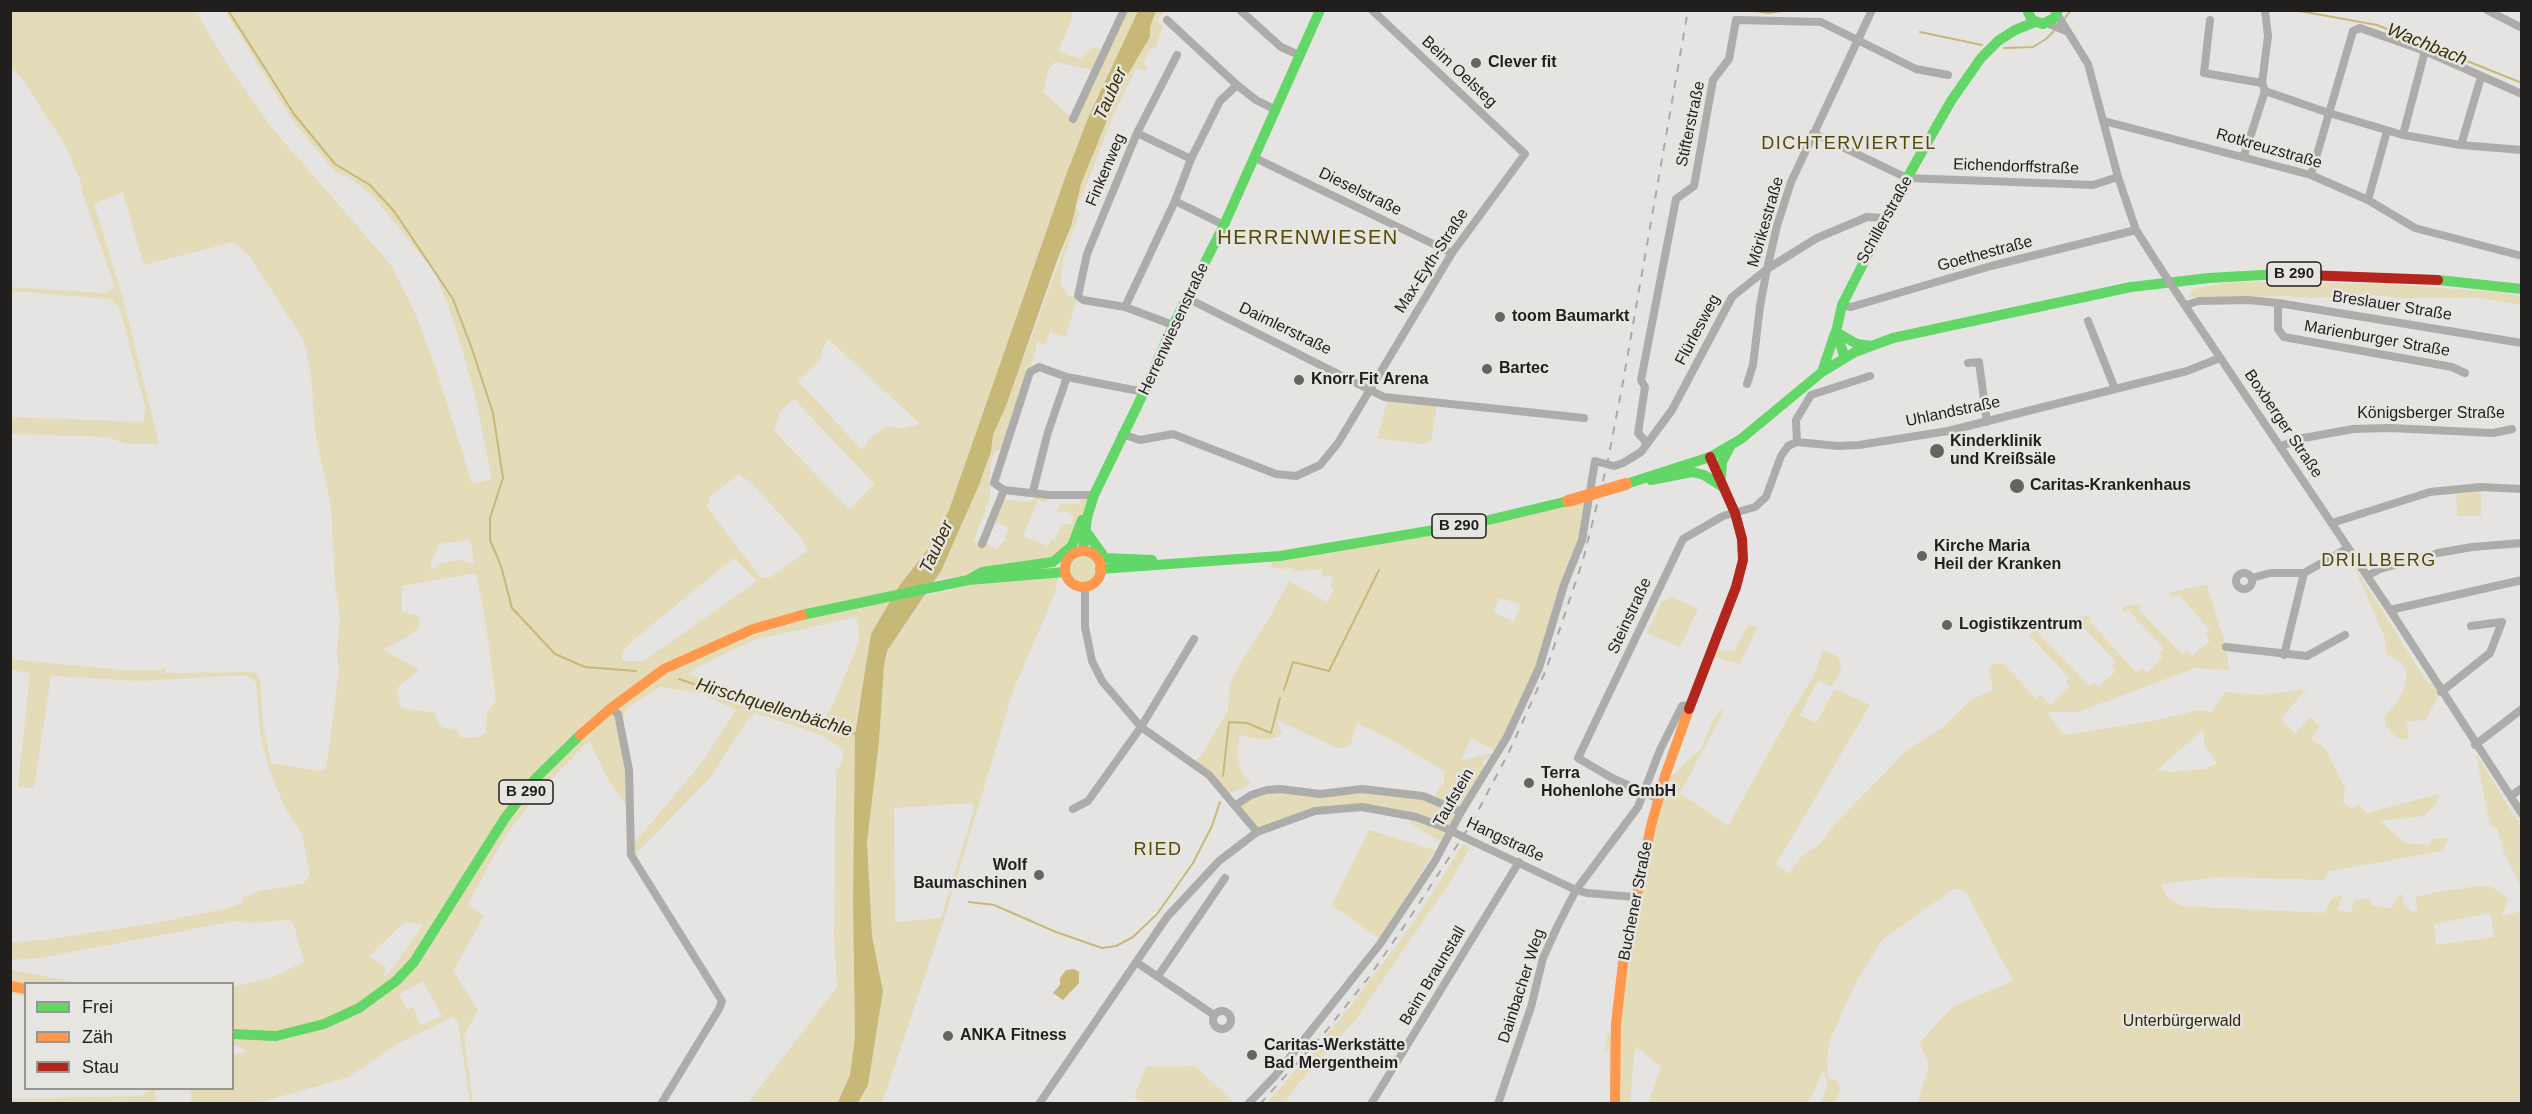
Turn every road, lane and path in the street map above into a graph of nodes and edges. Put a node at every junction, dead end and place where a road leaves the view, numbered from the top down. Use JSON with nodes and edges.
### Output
{"nodes":[{"id":1,"x":1124,"y":10,"type":"edge"},
{"id":2,"x":1240,"y":10,"type":"edge"},
{"id":3,"x":1320,"y":10,"type":"edge"},
{"id":4,"x":1372,"y":10,"type":"edge"},
{"id":5,"x":1872,"y":10,"type":"edge"},
{"id":6,"x":2487,"y":10,"type":"edge"},
{"id":7,"x":2265,"y":11,"type":"edge"},
{"id":8,"x":2057,"y":12,"type":"edge"},
{"id":9,"x":2034,"y":17,"type":"edge"},
{"id":10,"x":1167,"y":20,"type":"dead end"},
{"id":11,"x":2210,"y":20,"type":"dead end"},
{"id":12,"x":2522,"y":28,"type":"edge"},
{"id":13,"x":2066,"y":31,"type":"junction"},
{"id":14,"x":1858,"y":40,"type":"junction"},
{"id":15,"x":2425,"y":51,"type":"junction"},
{"id":16,"x":1177,"y":55,"type":"dead end"},
{"id":17,"x":1299,"y":55,"type":"junction"},
{"id":18,"x":1948,"y":75,"type":"dead end"},
{"id":19,"x":2481,"y":77,"type":"junction"},
{"id":20,"x":1237,"y":85,"type":"junction"},
{"id":21,"x":2264,"y":87,"type":"junction"},
{"id":22,"x":2522,"y":94,"type":"edge"},
{"id":23,"x":1276,"y":110,"type":"junction"},
{"id":24,"x":2329,"y":113,"type":"junction"},
{"id":25,"x":1073,"y":119,"type":"dead end"},
{"id":26,"x":2104,"y":121,"type":"junction"},
{"id":27,"x":2387,"y":131,"type":"junction"},
{"id":28,"x":1137,"y":133,"type":"junction"},
{"id":29,"x":1813,"y":133,"type":"junction"},
{"id":30,"x":2403,"y":135,"type":"junction"},
{"id":31,"x":2461,"y":145,"type":"junction"},
{"id":32,"x":2522,"y":150,"type":"edge"},
{"id":33,"x":1525,"y":154,"type":"joint"},
{"id":34,"x":2244,"y":156,"type":"junction"},
{"id":35,"x":1255,"y":158,"type":"junction"},
{"id":36,"x":1191,"y":159,"type":"junction"},
{"id":37,"x":2311,"y":175,"type":"junction"},
{"id":38,"x":2118,"y":177,"type":"junction"},
{"id":39,"x":1907,"y":178,"type":"junction"},
{"id":40,"x":2368,"y":200,"type":"junction"},
{"id":41,"x":1175,"y":201,"type":"junction"},
{"id":42,"x":1885,"y":218,"type":"junction"},
{"id":43,"x":1224,"y":225,"type":"junction"},
{"id":44,"x":2136,"y":230,"type":"junction"},
{"id":45,"x":1452,"y":253,"type":"junction"},
{"id":46,"x":2522,"y":256,"type":"edge"},
{"id":47,"x":1767,"y":269,"type":"junction"},
{"id":48,"x":2522,"y":289,"type":"edge"},
{"id":49,"x":1187,"y":298,"type":"junction"},
{"id":50,"x":2183,"y":301,"type":"junction"},
{"id":51,"x":2278,"y":303,"type":"junction"},
{"id":52,"x":1842,"y":305,"type":"junction"},
{"id":53,"x":1125,"y":307,"type":"junction"},
{"id":54,"x":2088,"y":321,"type":"dead end"},
{"id":55,"x":1173,"y":325,"type":"junction"},
{"id":56,"x":1836,"y":332,"type":"junction"},
{"id":57,"x":2522,"y":343,"type":"edge"},
{"id":58,"x":1872,"y":346,"type":"junction"},
{"id":59,"x":1845,"y":358,"type":"junction"},
{"id":60,"x":2220,"y":358,"type":"junction"},
{"id":61,"x":1968,"y":363,"type":"dead end"},
{"id":62,"x":1822,"y":372,"type":"junction"},
{"id":63,"x":2464,"y":373,"type":"dead end"},
{"id":64,"x":1870,"y":376,"type":"dead end"},
{"id":65,"x":1067,"y":377,"type":"junction"},
{"id":66,"x":1747,"y":384,"type":"dead end"},
{"id":67,"x":1369,"y":388,"type":"junction"},
{"id":68,"x":2115,"y":389,"type":"junction"},
{"id":69,"x":1144,"y":392,"type":"junction"},
{"id":70,"x":1584,"y":418,"type":"dead end"},
{"id":71,"x":1987,"y":422,"type":"junction"},
{"id":72,"x":2512,"y":429,"type":"dead end"},
{"id":73,"x":1122,"y":434,"type":"junction"},
{"id":74,"x":1741,"y":438,"type":"junction"},
{"id":75,"x":1797,"y":442,"type":"junction"},
{"id":76,"x":1647,"y":443,"type":"junction"},
{"id":77,"x":2280,"y":447,"type":"junction"},
{"id":78,"x":1710,"y":457,"type":"junction"},
{"id":79,"x":1594,"y":461,"type":"joint"},
{"id":80,"x":1630,"y":483,"type":"junction"},
{"id":81,"x":1723,"y":487,"type":"junction"},
{"id":82,"x":2522,"y":489,"type":"edge"},
{"id":83,"x":1004,"y":490,"type":"junction"},
{"id":84,"x":1033,"y":491,"type":"junction"},
{"id":85,"x":1094,"y":495,"type":"junction"},
{"id":86,"x":1735,"y":513,"type":"junction"},
{"id":87,"x":2332,"y":523,"type":"junction"},
{"id":88,"x":1085,"y":530,"type":"junction"},
{"id":89,"x":2522,"y":543,"type":"edge"},
{"id":90,"x":982,"y":544,"type":"dead end"},
{"id":91,"x":2348,"y":548,"type":"junction"},
{"id":92,"x":1083,"y":551,"type":"junction"},
{"id":93,"x":1170,"y":563,"type":"junction"},
{"id":94,"x":1100,"y":569,"type":"junction"},
{"id":95,"x":1065,"y":572,"type":"junction"},
{"id":96,"x":2304,"y":573,"type":"junction"},
{"id":97,"x":2367,"y":576,"type":"junction"},
{"id":98,"x":2252,"y":578,"type":"dead end"},
{"id":99,"x":2522,"y":580,"type":"edge"},
{"id":100,"x":963,"y":581,"type":"junction"},
{"id":101,"x":1085,"y":586,"type":"junction"},
{"id":102,"x":2390,"y":610,"type":"junction"},
{"id":103,"x":2470,"y":626,"type":"dead end"},
{"id":104,"x":2345,"y":635,"type":"dead end"},
{"id":105,"x":1194,"y":639,"type":"dead end"},
{"id":106,"x":2226,"y":647,"type":"dead end"},
{"id":107,"x":2284,"y":655,"type":"junction"},
{"id":108,"x":2441,"y":692,"type":"junction"},
{"id":109,"x":1690,"y":705,"type":"junction"},
{"id":110,"x":611,"y":708,"type":"junction"},
{"id":111,"x":2522,"y":708,"type":"edge"},
{"id":112,"x":1141,"y":727,"type":"junction"},
{"id":113,"x":2475,"y":745,"type":"junction"},
{"id":114,"x":2522,"y":788,"type":"edge"},
{"id":115,"x":1645,"y":794,"type":"junction"},
{"id":116,"x":2511,"y":796,"type":"junction"},
{"id":117,"x":1659,"y":799,"type":"junction"},
{"id":118,"x":1236,"y":804,"type":"junction"},
{"id":119,"x":1073,"y":809,"type":"dead end"},
{"id":120,"x":1461,"y":812,"type":"junction"},
{"id":121,"x":2522,"y":814,"type":"edge"},
{"id":122,"x":1257,"y":832,"type":"junction"},
{"id":123,"x":1519,"y":862,"type":"junction"},
{"id":124,"x":1225,"y":878,"type":"dead end"},
{"id":125,"x":1576,"y":890,"type":"junction"},
{"id":126,"x":1635,"y":897,"type":"junction"},
{"id":127,"x":1136,"y":962,"type":"junction"},
{"id":128,"x":1158,"y":976,"type":"junction"},
{"id":129,"x":1214,"y":1015,"type":"dead end"},
{"id":130,"x":234,"y":1034,"type":"edge"},
{"id":131,"x":661,"y":1104,"type":"edge"},
{"id":132,"x":1039,"y":1104,"type":"edge"},
{"id":133,"x":1248,"y":1104,"type":"edge"},
{"id":134,"x":1371,"y":1104,"type":"edge"},
{"id":135,"x":1498,"y":1104,"type":"edge"},
{"id":136,"x":1615,"y":1104,"type":"edge"}],
"edges":[{"from":1,"to":25,"type":"street"},
{"from":2,"to":17,"type":"street"},
{"from":3,"to":17,"type":"main road","name":"Herrenwiesenstraße"},
{"from":4,"to":33,"type":"street","name":"Beim Oelsteg"},
{"from":5,"to":14,"type":"street","name":"Mörikestraße"},
{"from":6,"to":12,"type":"street"},
{"from":7,"to":21,"type":"street"},
{"from":8,"to":9,"type":"main road","name":"Schillerstraße"},
{"from":8,"to":13,"type":"street","name":"Boxberger Straße"},
{"from":9,"to":13,"type":"street"},
{"from":9,"to":39,"type":"main road","name":"Schillerstraße"},
{"from":10,"to":20,"type":"street"},
{"from":11,"to":21,"type":"street"},
{"from":13,"to":26,"type":"street","name":"Boxberger Straße"},
{"from":14,"to":18,"type":"street","name":"Stifterstraße"},
{"from":14,"to":29,"type":"street","name":"Mörikestraße"},
{"from":14,"to":76,"type":"street","name":"Stifterstraße"},
{"from":15,"to":19,"type":"street"},
{"from":15,"to":24,"type":"street"},
{"from":15,"to":30,"type":"street"},
{"from":16,"to":28,"type":"street","name":"Finkenweg"},
{"from":17,"to":23,"type":"main road","name":"Herrenwiesenstraße"},
{"from":19,"to":22,"type":"street"},
{"from":19,"to":31,"type":"street"},
{"from":20,"to":23,"type":"street"},
{"from":20,"to":36,"type":"street"},
{"from":21,"to":24,"type":"street"},
{"from":21,"to":34,"type":"street"},
{"from":23,"to":35,"type":"main road","name":"Herrenwiesenstraße"},
{"from":24,"to":27,"type":"street"},
{"from":24,"to":37,"type":"street"},
{"from":26,"to":34,"type":"street","name":"Rotkreuzstraße"},
{"from":26,"to":38,"type":"street","name":"Boxberger Straße"},
{"from":27,"to":30,"type":"street"},
{"from":27,"to":40,"type":"street"},
{"from":28,"to":36,"type":"street"},
{"from":28,"to":53,"type":"street","name":"Finkenweg"},
{"from":29,"to":39,"type":"street","name":"Eichendorffstraße"},
{"from":29,"to":47,"type":"street","name":"Mörikestraße"},
{"from":30,"to":31,"type":"street"},
{"from":31,"to":32,"type":"street"},
{"from":33,"to":45,"type":"street","name":"Max-Eyth-Straße"},
{"from":34,"to":37,"type":"street","name":"Rotkreuzstraße"},
{"from":35,"to":43,"type":"main road","name":"Herrenwiesenstraße"},
{"from":35,"to":45,"type":"street","name":"Dieselstraße"},
{"from":36,"to":41,"type":"street"},
{"from":37,"to":40,"type":"street","name":"Rotkreuzstraße"},
{"from":38,"to":39,"type":"street","name":"Eichendorffstraße"},
{"from":38,"to":44,"type":"street","name":"Boxberger Straße"},
{"from":39,"to":42,"type":"main road","name":"Schillerstraße"},
{"from":40,"to":46,"type":"street","name":"Rotkreuzstraße"},
{"from":41,"to":43,"type":"street"},
{"from":41,"to":53,"type":"street"},
{"from":42,"to":47,"type":"street","name":"Flürlesweg"},
{"from":42,"to":52,"type":"main road","name":"Schillerstraße"},
{"from":43,"to":49,"type":"main road","name":"Herrenwiesenstraße"},
{"from":44,"to":50,"type":"street","name":"Boxberger Straße","bridge":true},
{"from":44,"to":52,"type":"street","name":"Goethestraße"},
{"from":45,"to":67,"type":"street","name":"Max-Eyth-Straße"},
{"from":47,"to":66,"type":"street","name":"Mörikestraße"},
{"from":47,"to":76,"type":"street","name":"Flürlesweg"},
{"from":48,"to":58,"type":"main road","number":"B 290"},
{"from":49,"to":55,"type":"main road","name":"Herrenwiesenstraße"},
{"from":49,"to":67,"type":"street","name":"Daimlerstraße"},
{"from":50,"to":51,"type":"street","name":"Breslauer Straße"},
{"from":50,"to":60,"type":"street","name":"Boxberger Straße"},
{"from":51,"to":57,"type":"street","name":"Breslauer Straße"},
{"from":51,"to":63,"type":"street","name":"Marienburger Straße"},
{"from":52,"to":56,"type":"main road","name":"Schillerstraße"},
{"from":53,"to":55,"type":"street"},
{"from":54,"to":68,"type":"street"},
{"from":55,"to":69,"type":"main road","name":"Herrenwiesenstraße"},
{"from":56,"to":58,"type":"main road"},
{"from":56,"to":59,"type":"main road"},
{"from":56,"to":62,"type":"main road","name":"Schillerstraße"},
{"from":58,"to":59,"type":"main road","number":"B 290"},
{"from":59,"to":62,"type":"main road","number":"B 290"},
{"from":60,"to":68,"type":"street","name":"Uhlandstraße"},
{"from":60,"to":77,"type":"street","name":"Boxberger Straße"},
{"from":61,"to":71,"type":"street"},
{"from":62,"to":74,"type":"main road","number":"B 290"},
{"from":64,"to":75,"type":"street"},
{"from":65,"to":69,"type":"street"},
{"from":65,"to":83,"type":"street"},
{"from":65,"to":84,"type":"street"},
{"from":67,"to":70,"type":"street"},
{"from":67,"to":73,"type":"street","name":"Max-Eyth-Straße"},
{"from":68,"to":71,"type":"street","name":"Uhlandstraße"},
{"from":69,"to":73,"type":"main road","name":"Herrenwiesenstraße"},
{"from":71,"to":75,"type":"street","name":"Uhlandstraße"},
{"from":72,"to":77,"type":"street","name":"Königsberger Straße"},
{"from":73,"to":85,"type":"main road","name":"Herrenwiesenstraße"},
{"from":74,"to":78,"type":"main road","number":"B 290"},
{"from":74,"to":81,"type":"main road"},
{"from":75,"to":86,"type":"street"},
{"from":76,"to":79,"type":"street","name":"Flürlesweg"},
{"from":77,"to":87,"type":"street","name":"Boxberger Straße"},
{"from":78,"to":80,"type":"main road","number":"B 290"},
{"from":78,"to":81,"type":"main road","name":"Buchener Straße"},
{"from":79,"to":120,"type":"street","name":"Taufstein"},
{"from":80,"to":81,"type":"main road"},
{"from":80,"to":93,"type":"main road","number":"B 290","bridge":true},
{"from":81,"to":86,"type":"main road","name":"Buchener Straße"},
{"from":82,"to":87,"type":"street"},
{"from":83,"to":84,"type":"street"},
{"from":83,"to":90,"type":"street"},
{"from":84,"to":85,"type":"street"},
{"from":85,"to":88,"type":"main road","name":"Herrenwiesenstraße"},
{"from":85,"to":100,"type":"main road"},
{"from":86,"to":109,"type":"main road","name":"Buchener Straße"},
{"from":86,"to":115,"type":"street","name":"Steinstraße"},
{"from":87,"to":91,"type":"street","name":"Boxberger Straße"},
{"from":88,"to":92,"type":"main road","name":"Herrenwiesenstraße"},
{"from":88,"to":93,"type":"main road"},
{"from":89,"to":97,"type":"street"},
{"from":91,"to":96,"type":"street"},
{"from":91,"to":97,"type":"street","name":"Boxberger Straße"},
{"from":92,"to":94,"type":"main road"},
{"from":92,"to":95,"type":"main road"},
{"from":93,"to":94,"type":"main road","number":"B 290"},
{"from":94,"to":101,"type":"main road"},
{"from":95,"to":100,"type":"main road","number":"B 290"},
{"from":95,"to":101,"type":"main road"},
{"from":96,"to":98,"type":"street"},
{"from":96,"to":107,"type":"street"},
{"from":97,"to":102,"type":"street","name":"Boxberger Straße"},
{"from":99,"to":102,"type":"street"},
{"from":100,"to":110,"type":"main road","number":"B 290"},
{"from":101,"to":112,"type":"street"},
{"from":102,"to":108,"type":"street","name":"Boxberger Straße"},
{"from":103,"to":108,"type":"street"},
{"from":104,"to":107,"type":"street"},
{"from":105,"to":112,"type":"street"},
{"from":106,"to":107,"type":"street"},
{"from":108,"to":113,"type":"street","name":"Boxberger Straße"},
{"from":109,"to":115,"type":"street","name":"Buchener Straße"},
{"from":109,"to":117,"type":"main road","name":"Buchener Straße"},
{"from":110,"to":130,"type":"main road","number":"B 290"},
{"from":110,"to":131,"type":"street"},
{"from":111,"to":113,"type":"street"},
{"from":112,"to":118,"type":"street"},
{"from":112,"to":119,"type":"street"},
{"from":113,"to":116,"type":"street","name":"Boxberger Straße"},
{"from":114,"to":116,"type":"street"},
{"from":115,"to":117,"type":"street"},
{"from":115,"to":125,"type":"street","name":"Dainbacher Weg"},
{"from":116,"to":121,"type":"street","name":"Boxberger Straße"},
{"from":117,"to":126,"type":"main road","name":"Buchener Straße"},
{"from":118,"to":120,"type":"street"},
{"from":118,"to":122,"type":"street"},
{"from":120,"to":133,"type":"street","name":"Taufstein"},
{"from":122,"to":123,"type":"street","name":"Hangstraße","bridge":true},
{"from":122,"to":127,"type":"street","name":"Hangstraße"},
{"from":123,"to":125,"type":"street","name":"Hangstraße"},
{"from":123,"to":134,"type":"street","name":"Beim Braunstall"},
{"from":124,"to":128,"type":"street"},
{"from":125,"to":126,"type":"street","name":"Hangstraße"},
{"from":125,"to":135,"type":"street","name":"Dainbacher Weg"},
{"from":126,"to":136,"type":"main road","name":"Buchener Straße"},
{"from":127,"to":128,"type":"street"},
{"from":127,"to":132,"type":"street","name":"Hangstraße"},
{"from":128,"to":129,"type":"street"}]}
